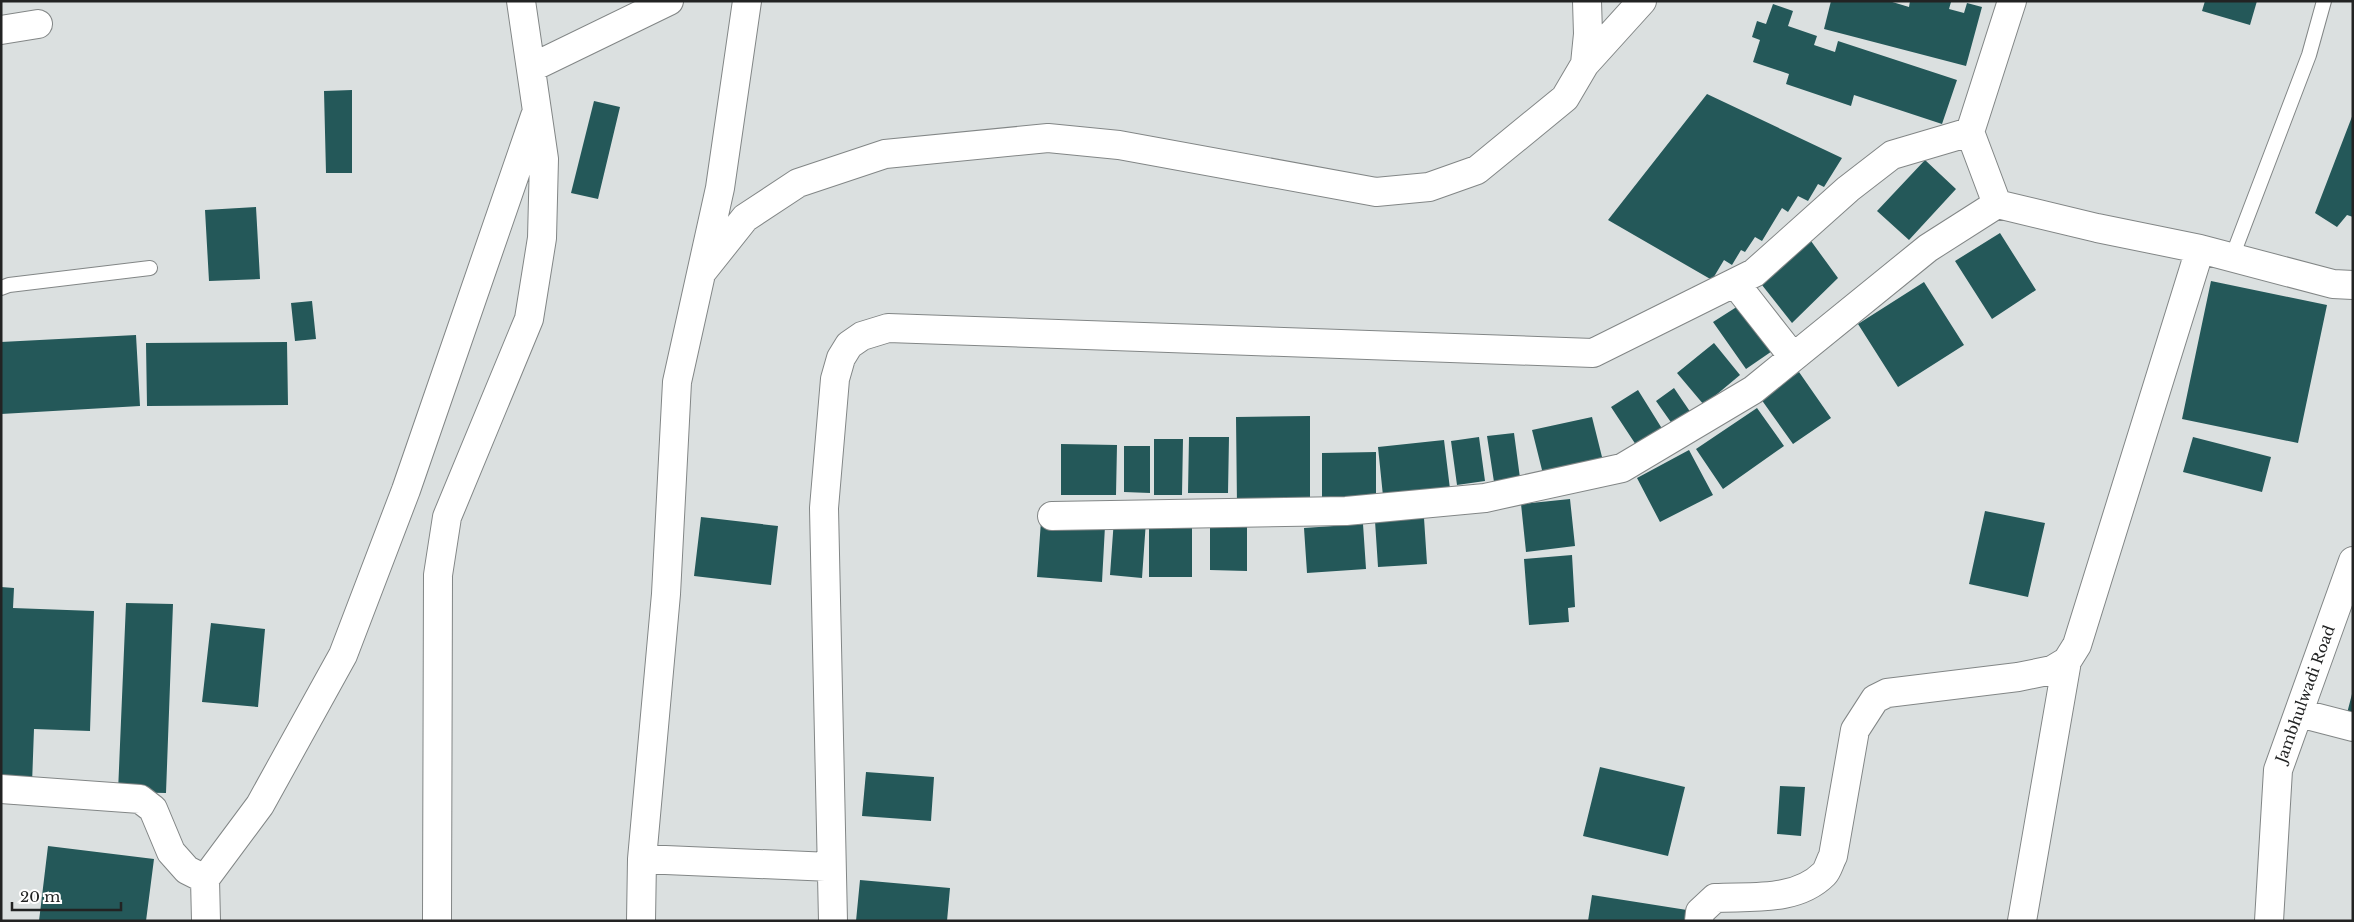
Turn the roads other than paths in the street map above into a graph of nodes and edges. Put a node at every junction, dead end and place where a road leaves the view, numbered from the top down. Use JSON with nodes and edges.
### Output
{"nodes":[{"id":1,"x":521,"y":1,"type":"edge"},
{"id":2,"x":669,"y":1,"type":"edge"},
{"id":3,"x":747,"y":1,"type":"edge"},
{"id":4,"x":1587,"y":1,"type":"edge"},
{"id":5,"x":1642,"y":1,"type":"edge"},
{"id":6,"x":2012,"y":1,"type":"edge"},
{"id":7,"x":2324,"y":1,"type":"edge"},
{"id":8,"x":38,"y":24,"type":"dead end"},
{"id":9,"x":1,"y":30,"type":"edge"},
{"id":10,"x":1585,"y":64,"type":"junction"},
{"id":11,"x":531,"y":68,"type":"junction"},
{"id":12,"x":537,"y":111,"type":"junction"},
{"id":13,"x":1970,"y":132,"type":"junction"},
{"id":14,"x":1997,"y":204,"type":"junction"},
{"id":15,"x":2200,"y":249,"type":"junction"},
{"id":16,"x":2232,"y":257,"type":"junction"},
{"id":17,"x":150,"y":268,"type":"dead end"},
{"id":18,"x":702,"y":272,"type":"junction"},
{"id":19,"x":1735,"y":283,"type":"junction"},
{"id":20,"x":2353,"y":285,"type":"edge"},
{"id":21,"x":1,"y":288,"type":"edge"},
{"id":22,"x":1793,"y":357,"type":"junction"},
{"id":23,"x":1052,"y":516,"type":"dead end"},
{"id":24,"x":2353,"y":561,"type":"edge"},
{"id":25,"x":2067,"y":661,"type":"junction"},
{"id":26,"x":2299,"y":713,"type":"junction"},
{"id":27,"x":2353,"y":728,"type":"edge"},
{"id":28,"x":1,"y":789,"type":"edge"},
{"id":29,"x":642,"y":860,"type":"junction"},
{"id":30,"x":831,"y":867,"type":"junction"},
{"id":31,"x":205,"y":879,"type":"junction"},
{"id":32,"x":206,"y":921,"type":"edge"},
{"id":33,"x":437,"y":921,"type":"edge"},
{"id":34,"x":641,"y":921,"type":"edge"},
{"id":35,"x":832,"y":921,"type":"edge"},
{"id":36,"x":1698,"y":921,"type":"edge"},
{"id":37,"x":2022,"y":921,"type":"edge"},
{"id":38,"x":2269,"y":921,"type":"edge"}],
"edges":[{"from":1,"to":11,"type":"street"},
{"from":2,"to":11,"type":"street"},
{"from":3,"to":18,"type":"street"},
{"from":4,"to":10,"type":"street"},
{"from":5,"to":10,"type":"street"},
{"from":6,"to":13,"type":"street"},
{"from":7,"to":16,"type":"lane"},
{"from":8,"to":9,"type":"street"},
{"from":10,"to":18,"type":"street"},
{"from":11,"to":12,"type":"street"},
{"from":12,"to":31,"type":"street"},
{"from":12,"to":33,"type":"street"},
{"from":13,"to":14,"type":"street"},
{"from":13,"to":19,"type":"street"},
{"from":14,"to":15,"type":"street"},
{"from":14,"to":22,"type":"street"},
{"from":15,"to":16,"type":"street"},
{"from":15,"to":25,"type":"street"},
{"from":16,"to":20,"type":"street"},
{"from":17,"to":21,"type":"lane"},
{"from":18,"to":29,"type":"street"},
{"from":19,"to":22,"type":"street"},
{"from":19,"to":30,"type":"street"},
{"from":22,"to":23,"type":"street"},
{"from":24,"to":26,"type":"street","name":"Jambhulwadi Road"},
{"from":25,"to":36,"type":"street"},
{"from":25,"to":37,"type":"street"},
{"from":26,"to":27,"type":"street"},
{"from":26,"to":38,"type":"street","name":"Jambhulwadi Road"},
{"from":28,"to":31,"type":"street"},
{"from":29,"to":30,"type":"street"},
{"from":29,"to":34,"type":"street"},
{"from":30,"to":35,"type":"street"},
{"from":31,"to":32,"type":"street"}]}
